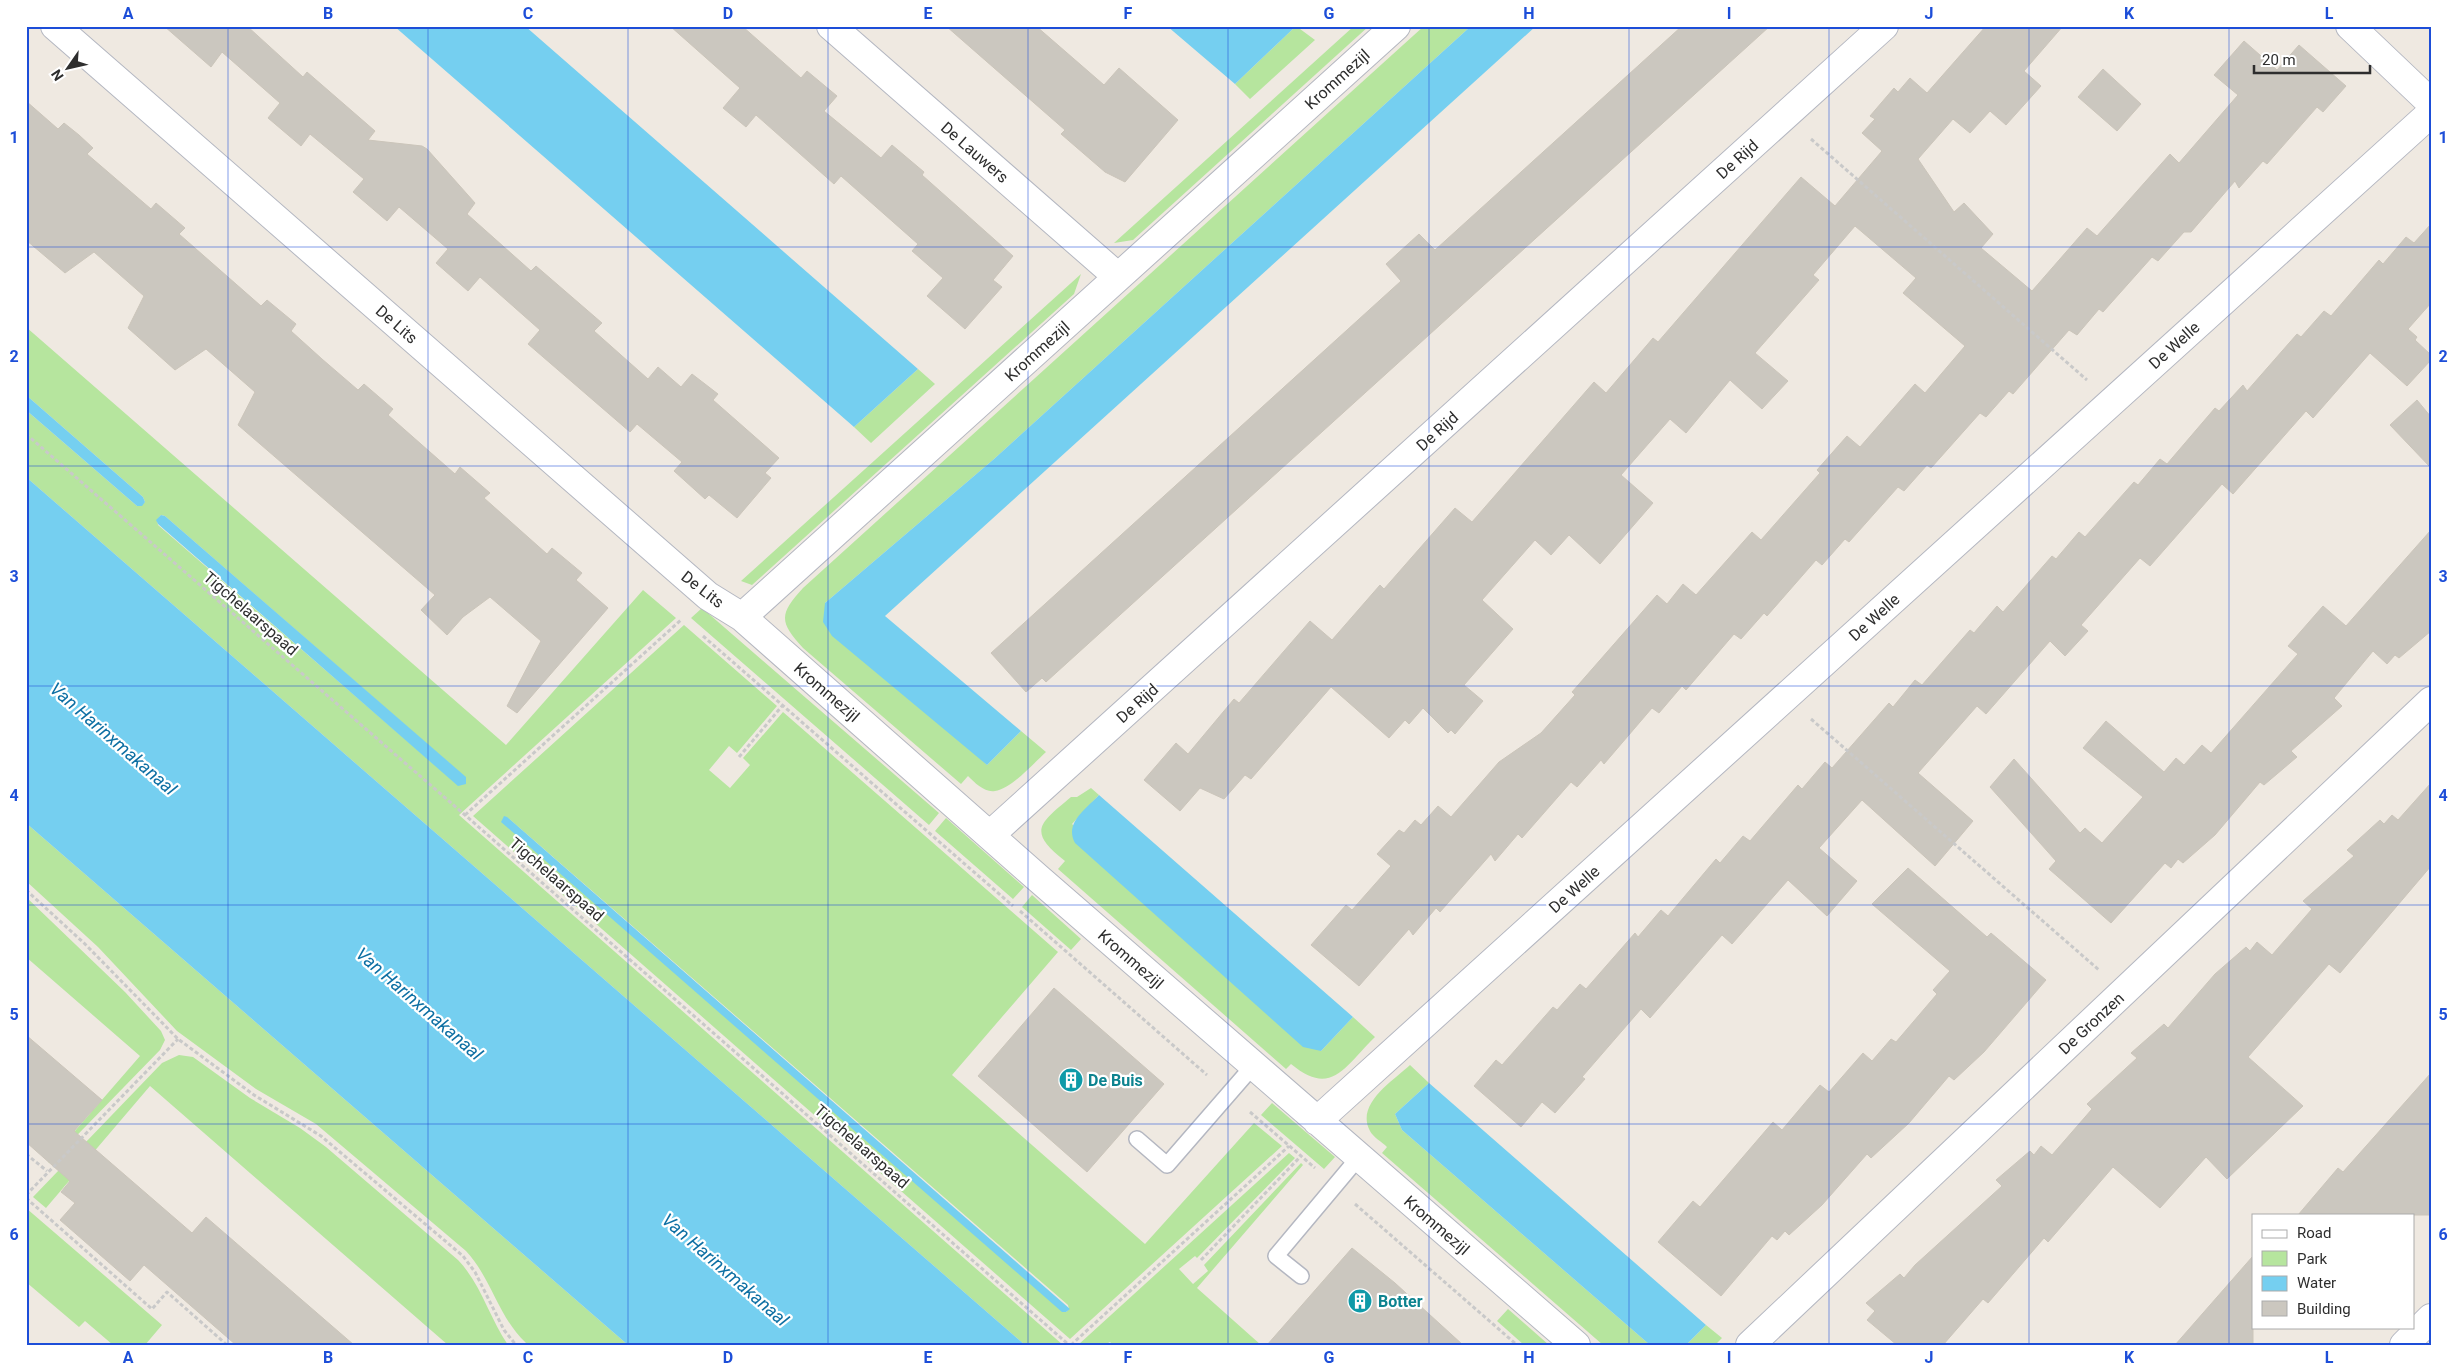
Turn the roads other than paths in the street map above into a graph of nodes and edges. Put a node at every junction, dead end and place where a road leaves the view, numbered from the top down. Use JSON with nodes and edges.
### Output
{"nodes":[{"id":1,"x":55,"y":26,"type":"edge"},
{"id":2,"x":831,"y":26,"type":"edge"},
{"id":3,"x":1396,"y":26,"type":"edge"},
{"id":4,"x":1884,"y":26,"type":"edge"},
{"id":5,"x":2350,"y":26,"type":"edge"},
{"id":6,"x":2431,"y":102,"type":"edge"},
{"id":7,"x":2431,"y":113,"type":"edge"},
{"id":8,"x":1118,"y":277,"type":"junction"},
{"id":9,"x":742,"y":617,"type":"junction"},
{"id":10,"x":2431,"y":701,"type":"edge"},
{"id":11,"x":990,"y":835,"type":"junction"},
{"id":12,"x":1253,"y":1066,"type":"junction"},
{"id":13,"x":1317,"y":1121,"type":"junction"},
{"id":14,"x":1137,"y":1139,"type":"dead end"},
{"id":15,"x":1359,"y":1157,"type":"junction"},
{"id":16,"x":1301,"y":1276,"type":"dead end"},
{"id":17,"x":2431,"y":1318,"type":"edge"},
{"id":18,"x":1576,"y":1345,"type":"edge"},
{"id":19,"x":1750,"y":1345,"type":"edge"},
{"id":20,"x":2404,"y":1345,"type":"edge"}],
"edges":[{"from":1,"to":9,"type":"street","name":"De Lits"},
{"from":2,"to":8,"type":"street","name":"De Lauwers"},
{"from":3,"to":8,"type":"street","name":"Krommezijl"},
{"from":4,"to":11,"type":"street","name":"De Rijd"},
{"from":5,"to":6,"type":"street"},
{"from":7,"to":13,"type":"street","name":"De Welle"},
{"from":8,"to":9,"type":"street","name":"Krommezijl"},
{"from":9,"to":11,"type":"street","name":"Krommezijl"},
{"from":10,"to":19,"type":"street","name":"De Gronzen"},
{"from":11,"to":12,"type":"street","name":"Krommezijl"},
{"from":12,"to":13,"type":"street","name":"Krommezijl"},
{"from":12,"to":14,"type":"lane"},
{"from":13,"to":15,"type":"street","name":"Krommezijl"},
{"from":15,"to":16,"type":"lane"},
{"from":15,"to":18,"type":"street","name":"Krommezijl"},
{"from":17,"to":20,"type":"street"}]}
